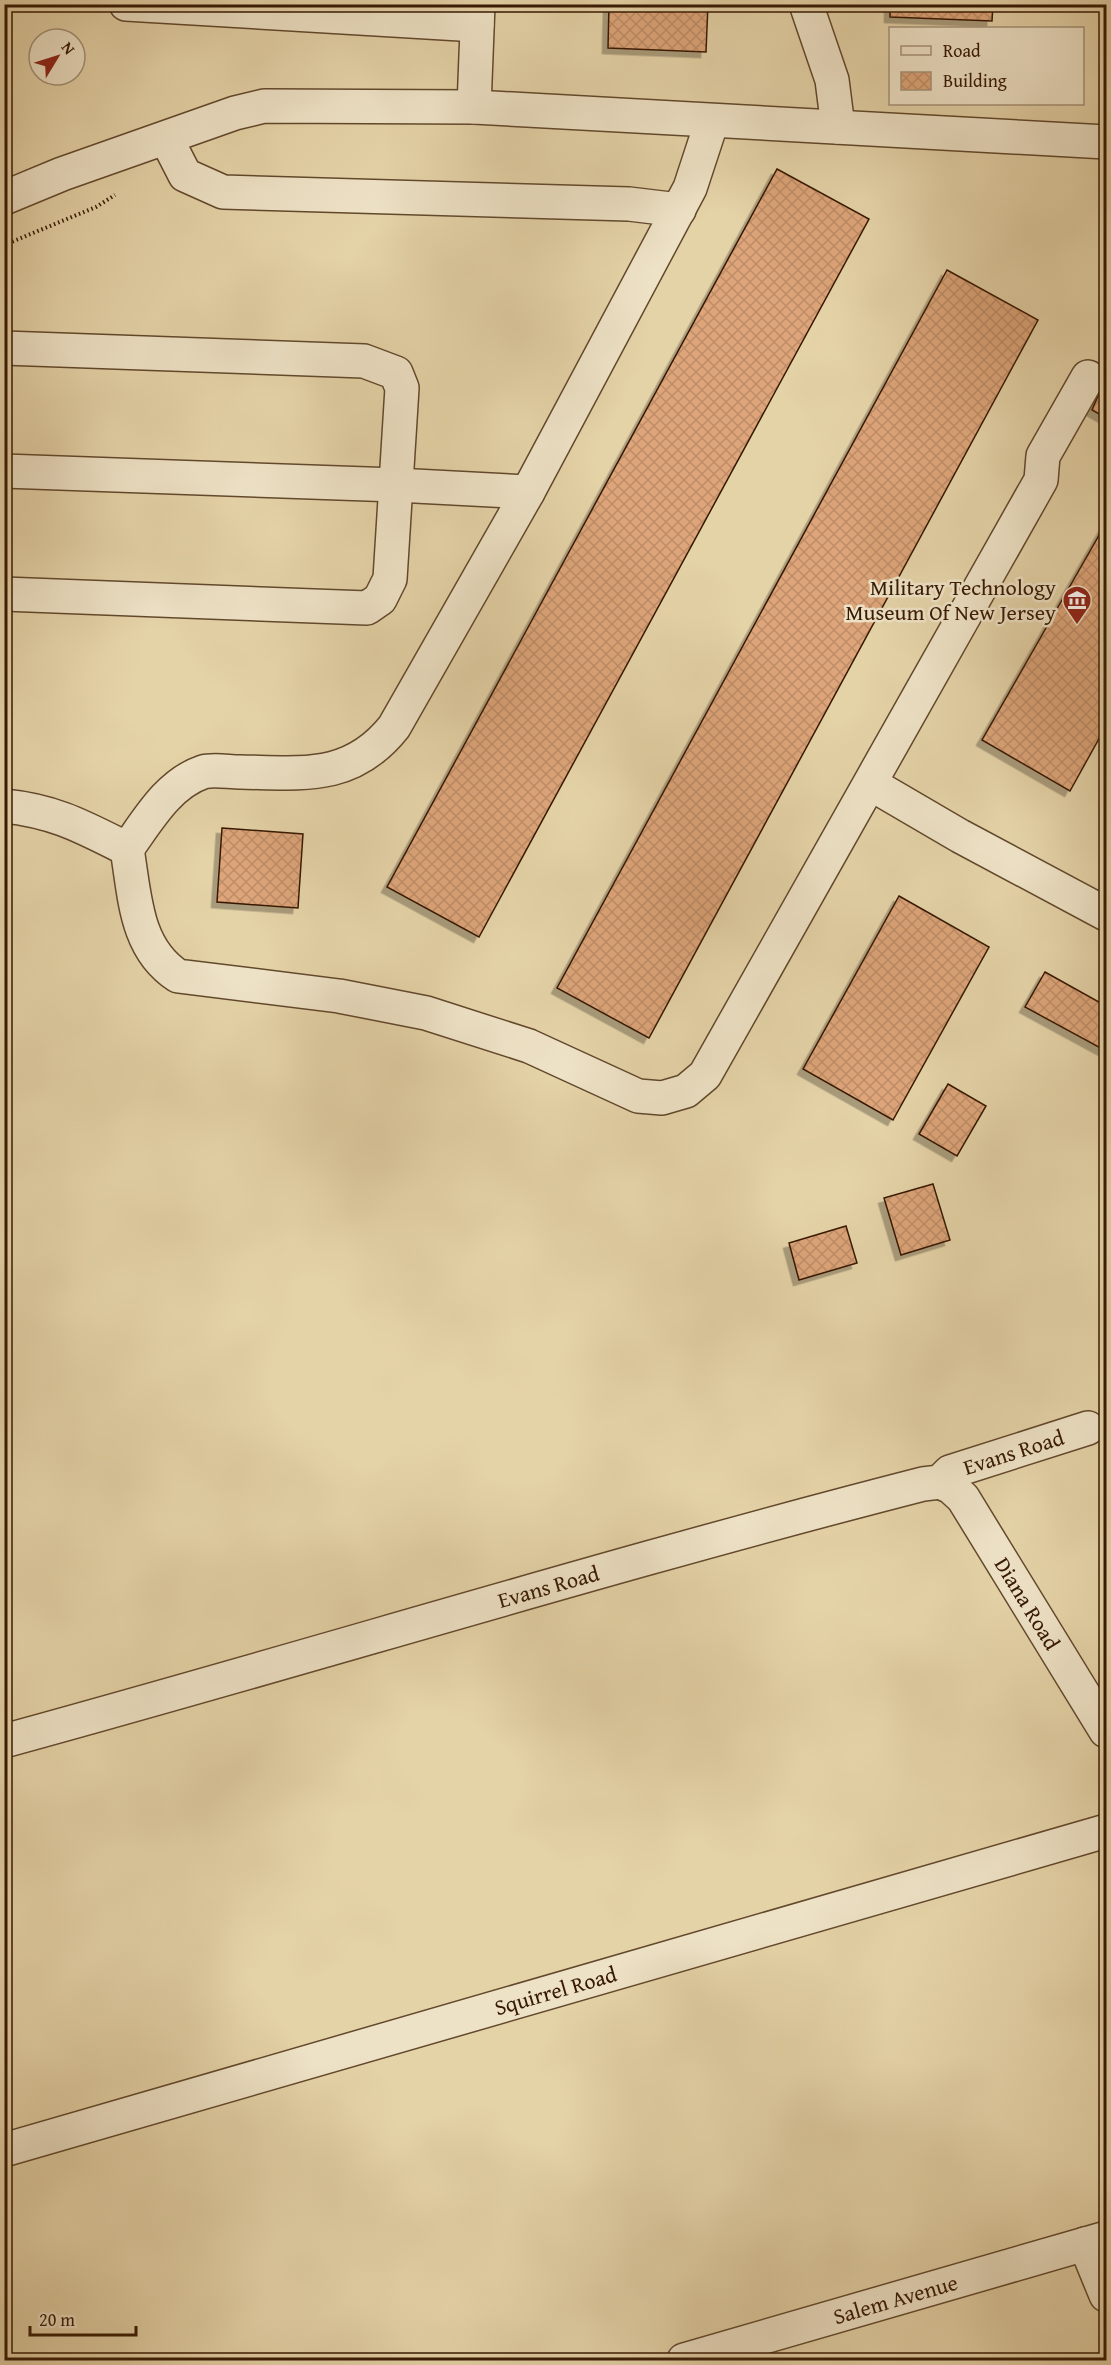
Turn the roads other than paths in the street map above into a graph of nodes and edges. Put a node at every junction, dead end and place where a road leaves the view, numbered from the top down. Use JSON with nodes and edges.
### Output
{"nodes":[{"id":1,"x":126,"y":4,"type":"edge"},
{"id":2,"x":806,"y":4,"type":"edge"},
{"id":3,"x":478,"y":15,"type":"edge"},
{"id":4,"x":474,"y":107,"type":"junction"},
{"id":5,"x":712,"y":121,"type":"junction"},
{"id":6,"x":838,"y":128,"type":"junction"},
{"id":7,"x":166,"y":138,"type":"junction"},
{"id":8,"x":1107,"y":142,"type":"edge"},
{"id":9,"x":4,"y":198,"type":"edge"},
{"id":10,"x":679,"y":210,"type":"junction"},
{"id":11,"x":4,"y":348,"type":"edge"},
{"id":12,"x":1088,"y":377,"type":"dead end"},
{"id":13,"x":4,"y":471,"type":"edge"},
{"id":14,"x":396,"y":485,"type":"junction"},
{"id":15,"x":528,"y":492,"type":"junction"},
{"id":16,"x":4,"y":594,"type":"edge"},
{"id":17,"x":871,"y":784,"type":"junction"},
{"id":18,"x":4,"y":806,"type":"edge"},
{"id":19,"x":128,"y":849,"type":"junction"},
{"id":20,"x":1107,"y":914,"type":"edge"},
{"id":21,"x":1088,"y":1428,"type":"dead end"},
{"id":22,"x":940,"y":1482,"type":"junction"},
{"id":23,"x":1107,"y":1731,"type":"edge"},
{"id":24,"x":4,"y":1741,"type":"edge"},
{"id":25,"x":1107,"y":1831,"type":"edge"},
{"id":26,"x":4,"y":2150,"type":"edge"},
{"id":27,"x":1096,"y":2241,"type":"edge"},
{"id":28,"x":1107,"y":2295,"type":"edge"},
{"id":29,"x":706,"y":2358,"type":"edge"}],
"edges":[{"from":1,"to":3,"type":"street"},
{"from":2,"to":6,"type":"street"},
{"from":3,"to":4,"type":"street"},
{"from":4,"to":5,"type":"street"},
{"from":4,"to":7,"type":"street"},
{"from":5,"to":6,"type":"street"},
{"from":5,"to":10,"type":"street"},
{"from":6,"to":8,"type":"street"},
{"from":7,"to":9,"type":"street"},
{"from":7,"to":10,"type":"street"},
{"from":10,"to":15,"type":"street"},
{"from":11,"to":14,"type":"street"},
{"from":12,"to":17,"type":"street"},
{"from":13,"to":14,"type":"street"},
{"from":14,"to":15,"type":"street"},
{"from":14,"to":16,"type":"street"},
{"from":15,"to":19,"type":"street"},
{"from":17,"to":19,"type":"street"},
{"from":17,"to":20,"type":"street"},
{"from":18,"to":19,"type":"street"},
{"from":21,"to":22,"type":"street","name":"Evans Road"},
{"from":22,"to":23,"type":"street","name":"Diana Road"},
{"from":22,"to":24,"type":"street","name":"Evans Road"},
{"from":25,"to":26,"type":"street","name":"Squirrel Road"},
{"from":27,"to":28,"type":"street"},
{"from":27,"to":29,"type":"street","name":"Salem Avenue"}]}
